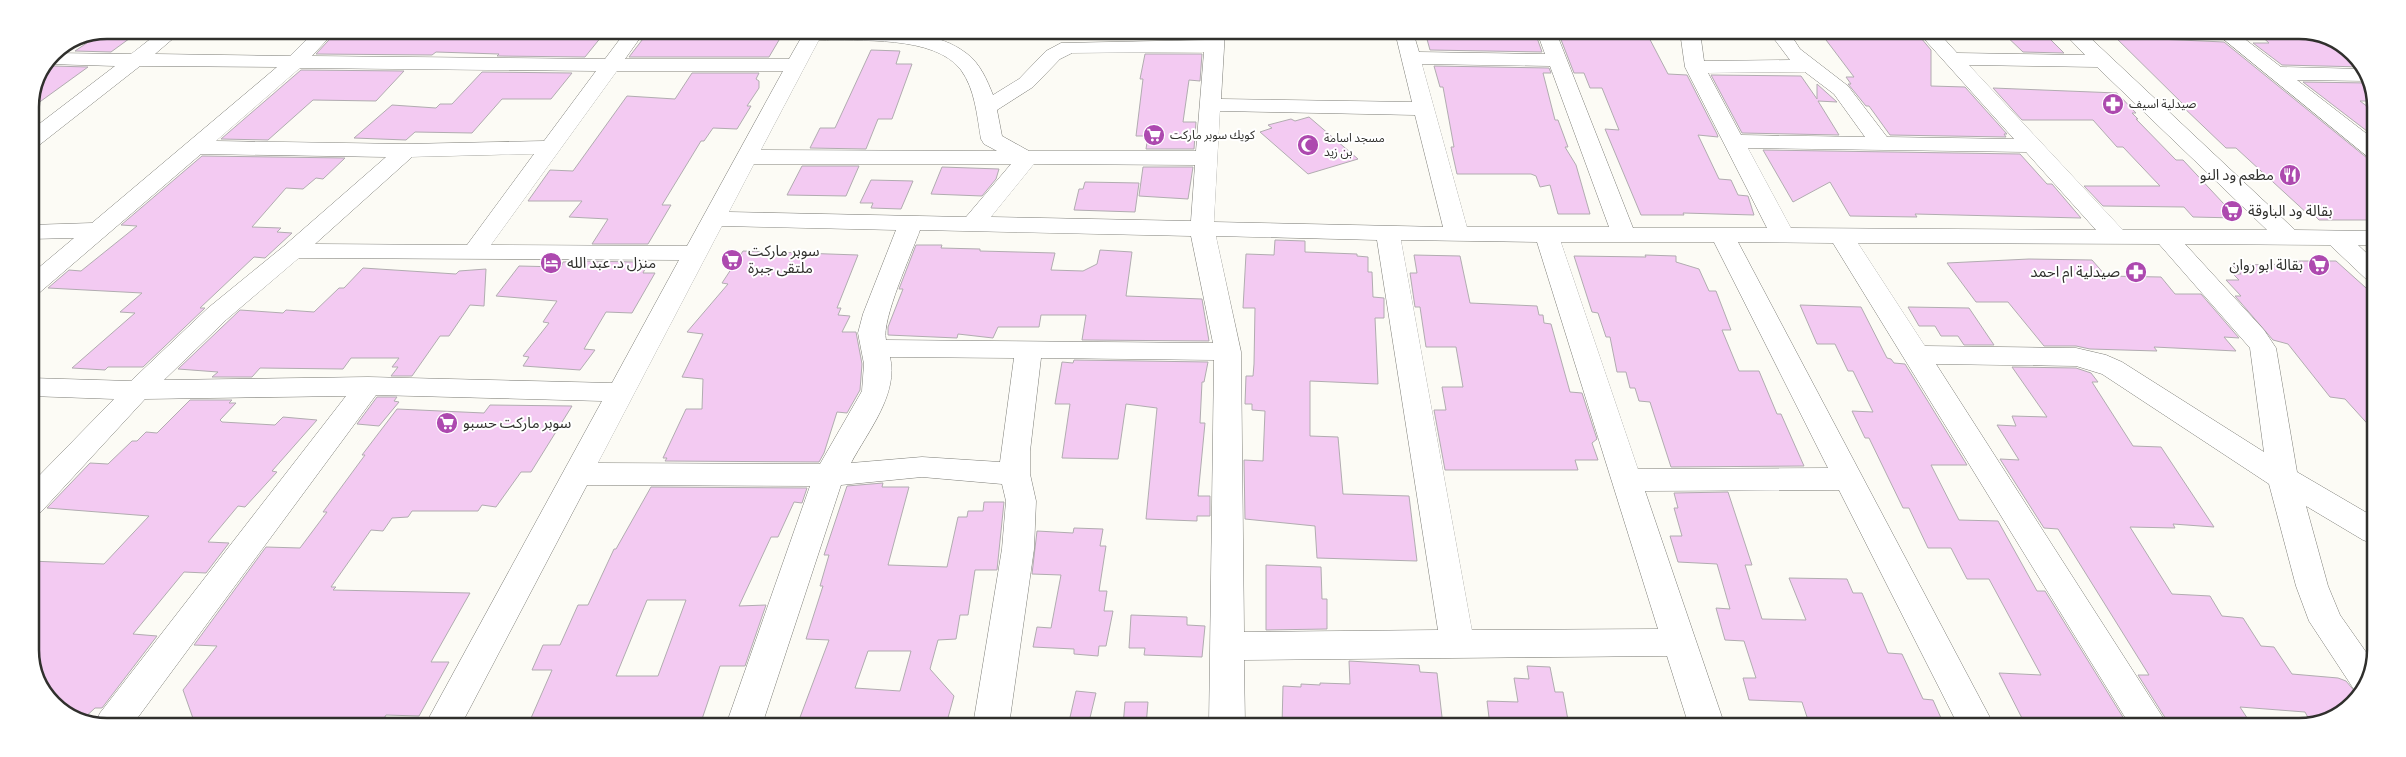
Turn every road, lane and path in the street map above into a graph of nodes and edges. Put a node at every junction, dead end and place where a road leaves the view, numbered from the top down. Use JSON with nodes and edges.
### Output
{"nodes":[{"id":1,"x":162,"y":39,"type":"edge"},
{"id":2,"x":318,"y":39,"type":"edge"},
{"id":3,"x":630,"y":39,"type":"edge"},
{"id":4,"x":810,"y":39,"type":"edge"},
{"id":5,"x":905,"y":39,"type":"edge"},
{"id":6,"x":1089,"y":39,"type":"edge"},
{"id":7,"x":1215,"y":39,"type":"edge"},
{"id":8,"x":1406,"y":39,"type":"edge"},
{"id":9,"x":1550,"y":39,"type":"edge"},
{"id":10,"x":1691,"y":39,"type":"edge"},
{"id":11,"x":1784,"y":39,"type":"edge"},
{"id":12,"x":1933,"y":39,"type":"edge"},
{"id":13,"x":2079,"y":39,"type":"edge"},
{"id":14,"x":2234,"y":39,"type":"edge"},
{"id":15,"x":1411,"y":58,"type":"junction"},
{"id":16,"x":59,"y":59,"type":"edge"},
{"id":17,"x":1952,"y":59,"type":"junction"},
{"id":18,"x":1558,"y":60,"type":"junction"},
{"id":19,"x":133,"y":61,"type":"junction"},
{"id":20,"x":2103,"y":61,"type":"junction"},
{"id":21,"x":295,"y":62,"type":"junction"},
{"id":22,"x":611,"y":65,"type":"junction"},
{"id":23,"x":797,"y":65,"type":"junction"},
{"id":24,"x":1808,"y":66,"type":"junction"},
{"id":25,"x":1695,"y":67,"type":"junction"},
{"id":26,"x":2277,"y":73,"type":"junction"},
{"id":27,"x":2359,"y":75,"type":"edge"},
{"id":28,"x":1210,"y":105,"type":"junction"},
{"id":29,"x":986,"y":108,"type":"junction"},
{"id":30,"x":1424,"y":109,"type":"junction"},
{"id":31,"x":39,"y":134,"type":"edge"},
{"id":32,"x":1733,"y":141,"type":"junction"},
{"id":33,"x":1880,"y":142,"type":"junction"},
{"id":34,"x":2367,"y":142,"type":"edge"},
{"id":35,"x":2032,"y":146,"type":"junction"},
{"id":36,"x":196,"y":147,"type":"junction"},
{"id":37,"x":551,"y":147,"type":"junction"},
{"id":38,"x":406,"y":151,"type":"junction"},
{"id":39,"x":747,"y":157,"type":"junction"},
{"id":40,"x":1206,"y":158,"type":"junction"},
{"id":41,"x":1027,"y":159,"type":"junction"},
{"id":42,"x":713,"y":219,"type":"junction"},
{"id":43,"x":911,"y":223,"type":"junction"},
{"id":44,"x":972,"y":225,"type":"junction"},
{"id":45,"x":1202,"y":228,"type":"junction"},
{"id":46,"x":98,"y":230,"type":"junction"},
{"id":47,"x":39,"y":232,"type":"edge"},
{"id":48,"x":1388,"y":233,"type":"junction"},
{"id":49,"x":1546,"y":233,"type":"junction"},
{"id":50,"x":1457,"y":234,"type":"junction"},
{"id":51,"x":1623,"y":234,"type":"junction"},
{"id":52,"x":1783,"y":235,"type":"junction"},
{"id":53,"x":1722,"y":236,"type":"junction"},
{"id":54,"x":1841,"y":236,"type":"junction"},
{"id":55,"x":2288,"y":237,"type":"junction"},
{"id":56,"x":2335,"y":237,"type":"junction"},
{"id":57,"x":2117,"y":238,"type":"junction"},
{"id":58,"x":2167,"y":238,"type":"junction"},
{"id":59,"x":2367,"y":238,"type":"edge"},
{"id":60,"x":294,"y":252,"type":"junction"},
{"id":61,"x":473,"y":253,"type":"junction"},
{"id":62,"x":694,"y":253,"type":"junction"},
{"id":63,"x":2367,"y":267,"type":"edge"},
{"id":64,"x":39,"y":280,"type":"edge"},
{"id":65,"x":873,"y":348,"type":"junction"},
{"id":66,"x":1028,"y":351,"type":"junction"},
{"id":67,"x":1228,"y":352,"type":"junction"},
{"id":68,"x":1915,"y":355,"type":"junction"},
{"id":69,"x":368,"y":386,"type":"junction"},
{"id":70,"x":39,"y":387,"type":"edge"},
{"id":71,"x":138,"y":390,"type":"junction"},
{"id":72,"x":620,"y":392,"type":"junction"},
{"id":73,"x":577,"y":474,"type":"junction"},
{"id":74,"x":1015,"y":474,"type":"junction"},
{"id":75,"x":829,"y":475,"type":"junction"},
{"id":76,"x":2283,"y":478,"type":"junction"},
{"id":77,"x":1626,"y":480,"type":"junction"},
{"id":78,"x":1850,"y":480,"type":"junction"},
{"id":79,"x":39,"y":494,"type":"edge"},
{"id":80,"x":2367,"y":528,"type":"edge"},
{"id":81,"x":1679,"y":642,"type":"junction"},
{"id":82,"x":1457,"y":643,"type":"junction"},
{"id":83,"x":1227,"y":646,"type":"junction"},
{"id":84,"x":2362,"y":675,"type":"edge"},
{"id":85,"x":118,"y":718,"type":"edge"},
{"id":86,"x":447,"y":718,"type":"edge"},
{"id":87,"x":746,"y":718,"type":"edge"},
{"id":88,"x":992,"y":718,"type":"edge"},
{"id":89,"x":1227,"y":718,"type":"edge"},
{"id":90,"x":1704,"y":718,"type":"edge"},
{"id":91,"x":1972,"y":718,"type":"edge"},
{"id":92,"x":2145,"y":718,"type":"edge"}],
"edges":[{"from":1,"to":19,"type":"street"},
{"from":2,"to":21,"type":"street"},
{"from":3,"to":22,"type":"street"},
{"from":4,"to":23,"type":"street"},
{"from":5,"to":29,"type":"street"},
{"from":6,"to":29,"type":"street"},
{"from":7,"to":28,"type":"street"},
{"from":8,"to":15,"type":"street"},
{"from":9,"to":18,"type":"street"},
{"from":10,"to":25,"type":"street"},
{"from":11,"to":24,"type":"street"},
{"from":12,"to":17,"type":"street"},
{"from":13,"to":20,"type":"street"},
{"from":14,"to":26,"type":"street"},
{"from":15,"to":18,"type":"street"},
{"from":15,"to":30,"type":"street"},
{"from":16,"to":19,"type":"street"},
{"from":17,"to":20,"type":"street"},
{"from":17,"to":35,"type":"street"},
{"from":18,"to":51,"type":"street"},
{"from":19,"to":21,"type":"street"},
{"from":19,"to":31,"type":"street"},
{"from":20,"to":55,"type":"street"},
{"from":21,"to":22,"type":"street"},
{"from":21,"to":36,"type":"street"},
{"from":22,"to":23,"type":"street"},
{"from":22,"to":37,"type":"street"},
{"from":23,"to":39,"type":"street"},
{"from":24,"to":25,"type":"street"},
{"from":24,"to":33,"type":"street"},
{"from":25,"to":32,"type":"street"},
{"from":26,"to":27,"type":"street"},
{"from":26,"to":34,"type":"street"},
{"from":28,"to":30,"type":"street"},
{"from":28,"to":40,"type":"street"},
{"from":29,"to":41,"type":"street"},
{"from":30,"to":50,"type":"street"},
{"from":32,"to":33,"type":"street"},
{"from":32,"to":52,"type":"street"},
{"from":33,"to":35,"type":"street"},
{"from":35,"to":57,"type":"street"},
{"from":36,"to":38,"type":"street"},
{"from":36,"to":46,"type":"street"},
{"from":37,"to":38,"type":"street"},
{"from":37,"to":61,"type":"street"},
{"from":38,"to":60,"type":"street"},
{"from":39,"to":41,"type":"street"},
{"from":39,"to":42,"type":"street"},
{"from":40,"to":41,"type":"street"},
{"from":40,"to":45,"type":"street"},
{"from":41,"to":44,"type":"street"},
{"from":42,"to":43,"type":"street"},
{"from":42,"to":62,"type":"street"},
{"from":43,"to":44,"type":"street"},
{"from":43,"to":65,"type":"street"},
{"from":44,"to":45,"type":"street"},
{"from":45,"to":48,"type":"street"},
{"from":45,"to":67,"type":"street"},
{"from":46,"to":47,"type":"street"},
{"from":46,"to":64,"type":"street"},
{"from":48,"to":50,"type":"street"},
{"from":48,"to":82,"type":"street"},
{"from":49,"to":50,"type":"street"},
{"from":49,"to":51,"type":"street"},
{"from":49,"to":77,"type":"street"},
{"from":51,"to":53,"type":"street"},
{"from":52,"to":53,"type":"street"},
{"from":52,"to":54,"type":"street"},
{"from":53,"to":78,"type":"street"},
{"from":54,"to":57,"type":"street"},
{"from":54,"to":68,"type":"street"},
{"from":55,"to":56,"type":"street"},
{"from":55,"to":58,"type":"street"},
{"from":56,"to":59,"type":"street"},
{"from":56,"to":63,"type":"street"},
{"from":57,"to":58,"type":"street"},
{"from":58,"to":76,"type":"street"},
{"from":60,"to":61,"type":"street"},
{"from":60,"to":71,"type":"street"},
{"from":61,"to":62,"type":"street"},
{"from":62,"to":72,"type":"street"},
{"from":65,"to":66,"type":"street"},
{"from":65,"to":75,"type":"street"},
{"from":66,"to":67,"type":"street"},
{"from":66,"to":74,"type":"street"},
{"from":67,"to":83,"type":"street"},
{"from":68,"to":76,"type":"street"},
{"from":68,"to":92,"type":"street"},
{"from":69,"to":71,"type":"street"},
{"from":69,"to":72,"type":"street"},
{"from":69,"to":85,"type":"street"},
{"from":70,"to":71,"type":"street"},
{"from":71,"to":79,"type":"street"},
{"from":72,"to":73,"type":"street"},
{"from":73,"to":75,"type":"street"},
{"from":73,"to":86,"type":"street"},
{"from":74,"to":75,"type":"street"},
{"from":74,"to":88,"type":"street"},
{"from":75,"to":87,"type":"street"},
{"from":76,"to":80,"type":"street"},
{"from":76,"to":84,"type":"street"},
{"from":77,"to":78,"type":"street"},
{"from":77,"to":81,"type":"street"},
{"from":78,"to":91,"type":"street"},
{"from":81,"to":82,"type":"street"},
{"from":81,"to":90,"type":"street"},
{"from":82,"to":83,"type":"street"},
{"from":83,"to":89,"type":"street"}]}
